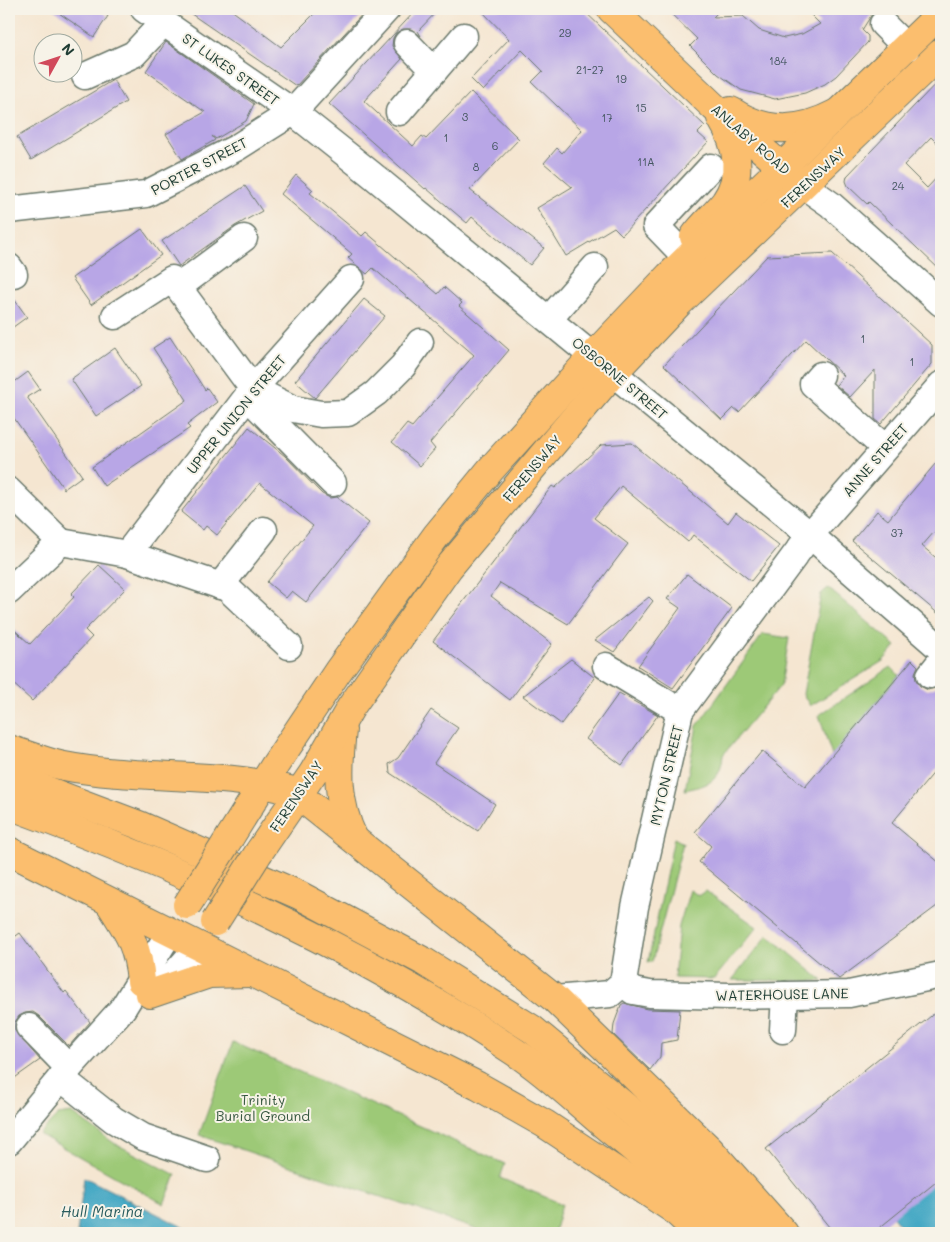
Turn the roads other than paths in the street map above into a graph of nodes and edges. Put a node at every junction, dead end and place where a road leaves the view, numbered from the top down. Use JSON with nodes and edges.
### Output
{"nodes":[{"id":1,"x":611,"y":9,"type":"edge"},
{"id":2,"x":941,"y":12,"type":"edge"},
{"id":3,"x":153,"y":13,"type":"edge"},
{"id":4,"x":883,"y":24,"type":"dead end"},
{"id":5,"x":392,"y":25,"type":"edge"},
{"id":6,"x":464,"y":36,"type":"dead end"},
{"id":7,"x":907,"y":48,"type":"junction"},
{"id":8,"x":941,"y":53,"type":"edge"},
{"id":9,"x":434,"y":71,"type":"junction"},
{"id":10,"x":85,"y":76,"type":"dead end"},
{"id":11,"x":689,"y":83,"type":"junction"},
{"id":12,"x":714,"y":108,"type":"junction"},
{"id":13,"x":293,"y":112,"type":"junction"},
{"id":14,"x":399,"y":112,"type":"dead end"},
{"id":15,"x":839,"y":112,"type":"junction"},
{"id":16,"x":782,"y":165,"type":"junction"},
{"id":17,"x":711,"y":167,"type":"dead end"},
{"id":18,"x":803,"y":185,"type":"junction"},
{"id":19,"x":9,"y":210,"type":"edge"},
{"id":20,"x":244,"y":238,"type":"dead end"},
{"id":21,"x":676,"y":265,"type":"junction"},
{"id":22,"x":595,"y":267,"type":"dead end"},
{"id":23,"x":351,"y":279,"type":"dead end"},
{"id":24,"x":178,"y":287,"type":"junction"},
{"id":25,"x":941,"y":303,"type":"edge"},
{"id":26,"x":114,"y":316,"type":"dead end"},
{"id":27,"x":549,"y":319,"type":"junction"},
{"id":28,"x":420,"y":342,"type":"dead end"},
{"id":29,"x":603,"y":364,"type":"junction"},
{"id":30,"x":821,"y":375,"type":"dead end"},
{"id":31,"x":941,"y":385,"type":"edge"},
{"id":32,"x":251,"y":393,"type":"junction"},
{"id":33,"x":885,"y":448,"type":"junction"},
{"id":34,"x":333,"y":483,"type":"dead end"},
{"id":35,"x":9,"y":491,"type":"edge"},
{"id":36,"x":264,"y":530,"type":"dead end"},
{"id":37,"x":810,"y":535,"type":"junction"},
{"id":38,"x":61,"y":542,"type":"junction"},
{"id":39,"x":127,"y":554,"type":"junction"},
{"id":40,"x":220,"y":586,"type":"junction"},
{"id":41,"x":9,"y":592,"type":"edge"},
{"id":42,"x":289,"y":646,"type":"dead end"},
{"id":43,"x":941,"y":650,"type":"edge"},
{"id":44,"x":606,"y":666,"type":"dead end"},
{"id":45,"x":680,"y":711,"type":"junction"},
{"id":46,"x":342,"y":723,"type":"junction"},
{"id":47,"x":9,"y":749,"type":"edge"},
{"id":48,"x":270,"y":774,"type":"junction"},
{"id":49,"x":9,"y":776,"type":"edge"},
{"id":50,"x":311,"y":776,"type":"junction"},
{"id":51,"x":188,"y":777,"type":"junction"},
{"id":52,"x":9,"y":805,"type":"edge"},
{"id":53,"x":246,"y":813,"type":"junction"},
{"id":54,"x":354,"y":838,"type":"junction"},
{"id":55,"x":263,"y":846,"type":"junction"},
{"id":56,"x":9,"y":851,"type":"edge"},
{"id":57,"x":109,"y":902,"type":"junction"},
{"id":58,"x":170,"y":932,"type":"junction"},
{"id":59,"x":199,"y":946,"type":"junction"},
{"id":60,"x":254,"y":974,"type":"junction"},
{"id":61,"x":941,"y":975,"type":"edge"},
{"id":62,"x":623,"y":983,"type":"junction"},
{"id":63,"x":145,"y":988,"type":"junction"},
{"id":64,"x":785,"y":995,"type":"junction"},
{"id":65,"x":555,"y":999,"type":"junction"},
{"id":66,"x":29,"y":1027,"type":"dead end"},
{"id":67,"x":782,"y":1030,"type":"dead end"},
{"id":68,"x":65,"y":1073,"type":"junction"},
{"id":69,"x":9,"y":1141,"type":"edge"},
{"id":70,"x":207,"y":1160,"type":"dead end"},
{"id":71,"x":699,"y":1233,"type":"edge"},
{"id":72,"x":729,"y":1233,"type":"edge"},
{"id":73,"x":756,"y":1233,"type":"edge"},
{"id":74,"x":784,"y":1233,"type":"edge"}],
"edges":[{"from":1,"to":11,"type":"main road","name":"ANLABY ROAD"},
{"from":2,"to":7,"type":"main road","name":"FERENSWAY"},
{"from":3,"to":10,"type":"street"},
{"from":3,"to":13,"type":"street","name":"ST LUKES STREET"},
{"from":4,"to":7,"type":"street"},
{"from":5,"to":9,"type":"street"},
{"from":5,"to":13,"type":"street","name":"PORTER STREET"},
{"from":6,"to":9,"type":"street"},
{"from":7,"to":15,"type":"main road","name":"FERENSWAY"},
{"from":8,"to":18,"type":"main road","name":"FERENSWAY"},
{"from":9,"to":14,"type":"street"},
{"from":11,"to":12,"type":"main road","name":"ANLABY ROAD"},
{"from":11,"to":15,"type":"main road"},
{"from":12,"to":16,"type":"main road","name":"ANLABY ROAD"},
{"from":12,"to":21,"type":"main road"},
{"from":13,"to":19,"type":"street","name":"PORTER STREET"},
{"from":13,"to":27,"type":"street","name":"OSBORNE STREET"},
{"from":15,"to":16,"type":"main road","name":"FERENSWAY"},
{"from":16,"to":18,"type":"main road","name":"ANLABY ROAD"},
{"from":16,"to":21,"type":"main road","name":"FERENSWAY"},
{"from":17,"to":21,"type":"street"},
{"from":18,"to":25,"type":"street","name":"ANLABY ROAD"},
{"from":18,"to":29,"type":"main road","name":"FERENSWAY"},
{"from":20,"to":24,"type":"street"},
{"from":21,"to":29,"type":"main road","name":"FERENSWAY"},
{"from":22,"to":27,"type":"street"},
{"from":23,"to":32,"type":"street","name":"UPPER UNION STREET"},
{"from":24,"to":26,"type":"street"},
{"from":24,"to":32,"type":"street"},
{"from":27,"to":29,"type":"street","name":"OSBORNE STREET"},
{"from":28,"to":32,"type":"street"},
{"from":29,"to":37,"type":"street","name":"OSBORNE STREET"},
{"from":29,"to":46,"type":"main road","name":"FERENSWAY"},
{"from":29,"to":48,"type":"main road","name":"FERENSWAY"},
{"from":30,"to":33,"type":"street"},
{"from":31,"to":33,"type":"street","name":"ANNE STREET"},
{"from":32,"to":34,"type":"street"},
{"from":32,"to":39,"type":"street","name":"UPPER UNION STREET"},
{"from":33,"to":37,"type":"street","name":"ANNE STREET"},
{"from":35,"to":38,"type":"street"},
{"from":36,"to":40,"type":"street"},
{"from":37,"to":43,"type":"street","name":"OSBORNE STREET"},
{"from":37,"to":45,"type":"street","name":"MYTON STREET"},
{"from":38,"to":39,"type":"street"},
{"from":38,"to":41,"type":"street"},
{"from":39,"to":40,"type":"street"},
{"from":40,"to":42,"type":"street"},
{"from":44,"to":45,"type":"street"},
{"from":45,"to":62,"type":"street","name":"MYTON STREET"},
{"from":46,"to":50,"type":"main road","name":"FERENSWAY"},
{"from":46,"to":54,"type":"main road"},
{"from":47,"to":51,"type":"main road"},
{"from":48,"to":50,"type":"main road"},
{"from":48,"to":51,"type":"main road"},
{"from":48,"to":53,"type":"main road","name":"FERENSWAY"},
{"from":49,"to":73,"type":"main road"},
{"from":50,"to":54,"type":"main road"},
{"from":50,"to":55,"type":"main road","name":"FERENSWAY"},
{"from":51,"to":53,"type":"main road"},
{"from":52,"to":72,"type":"main road"},
{"from":53,"to":55,"type":"main road"},
{"from":53,"to":58,"type":"main road","name":"FERENSWAY","bridge":true},
{"from":54,"to":65,"type":"main road"},
{"from":55,"to":59,"type":"main road","name":"FERENSWAY","bridge":true},
{"from":56,"to":57,"type":"main road"},
{"from":57,"to":58,"type":"main road"},
{"from":57,"to":63,"type":"main road"},
{"from":58,"to":59,"type":"main road"},
{"from":58,"to":63,"type":"street"},
{"from":59,"to":60,"type":"main road"},
{"from":59,"to":63,"type":"street"},
{"from":60,"to":63,"type":"main road"},
{"from":60,"to":71,"type":"main road"},
{"from":61,"to":64,"type":"street","name":"WATERHOUSE LANE"},
{"from":62,"to":64,"type":"street","name":"WATERHOUSE LANE"},
{"from":62,"to":65,"type":"street"},
{"from":63,"to":68,"type":"street"},
{"from":64,"to":67,"type":"street"},
{"from":65,"to":74,"type":"main road"},
{"from":66,"to":68,"type":"street"},
{"from":68,"to":69,"type":"street"},
{"from":68,"to":70,"type":"street"}]}
